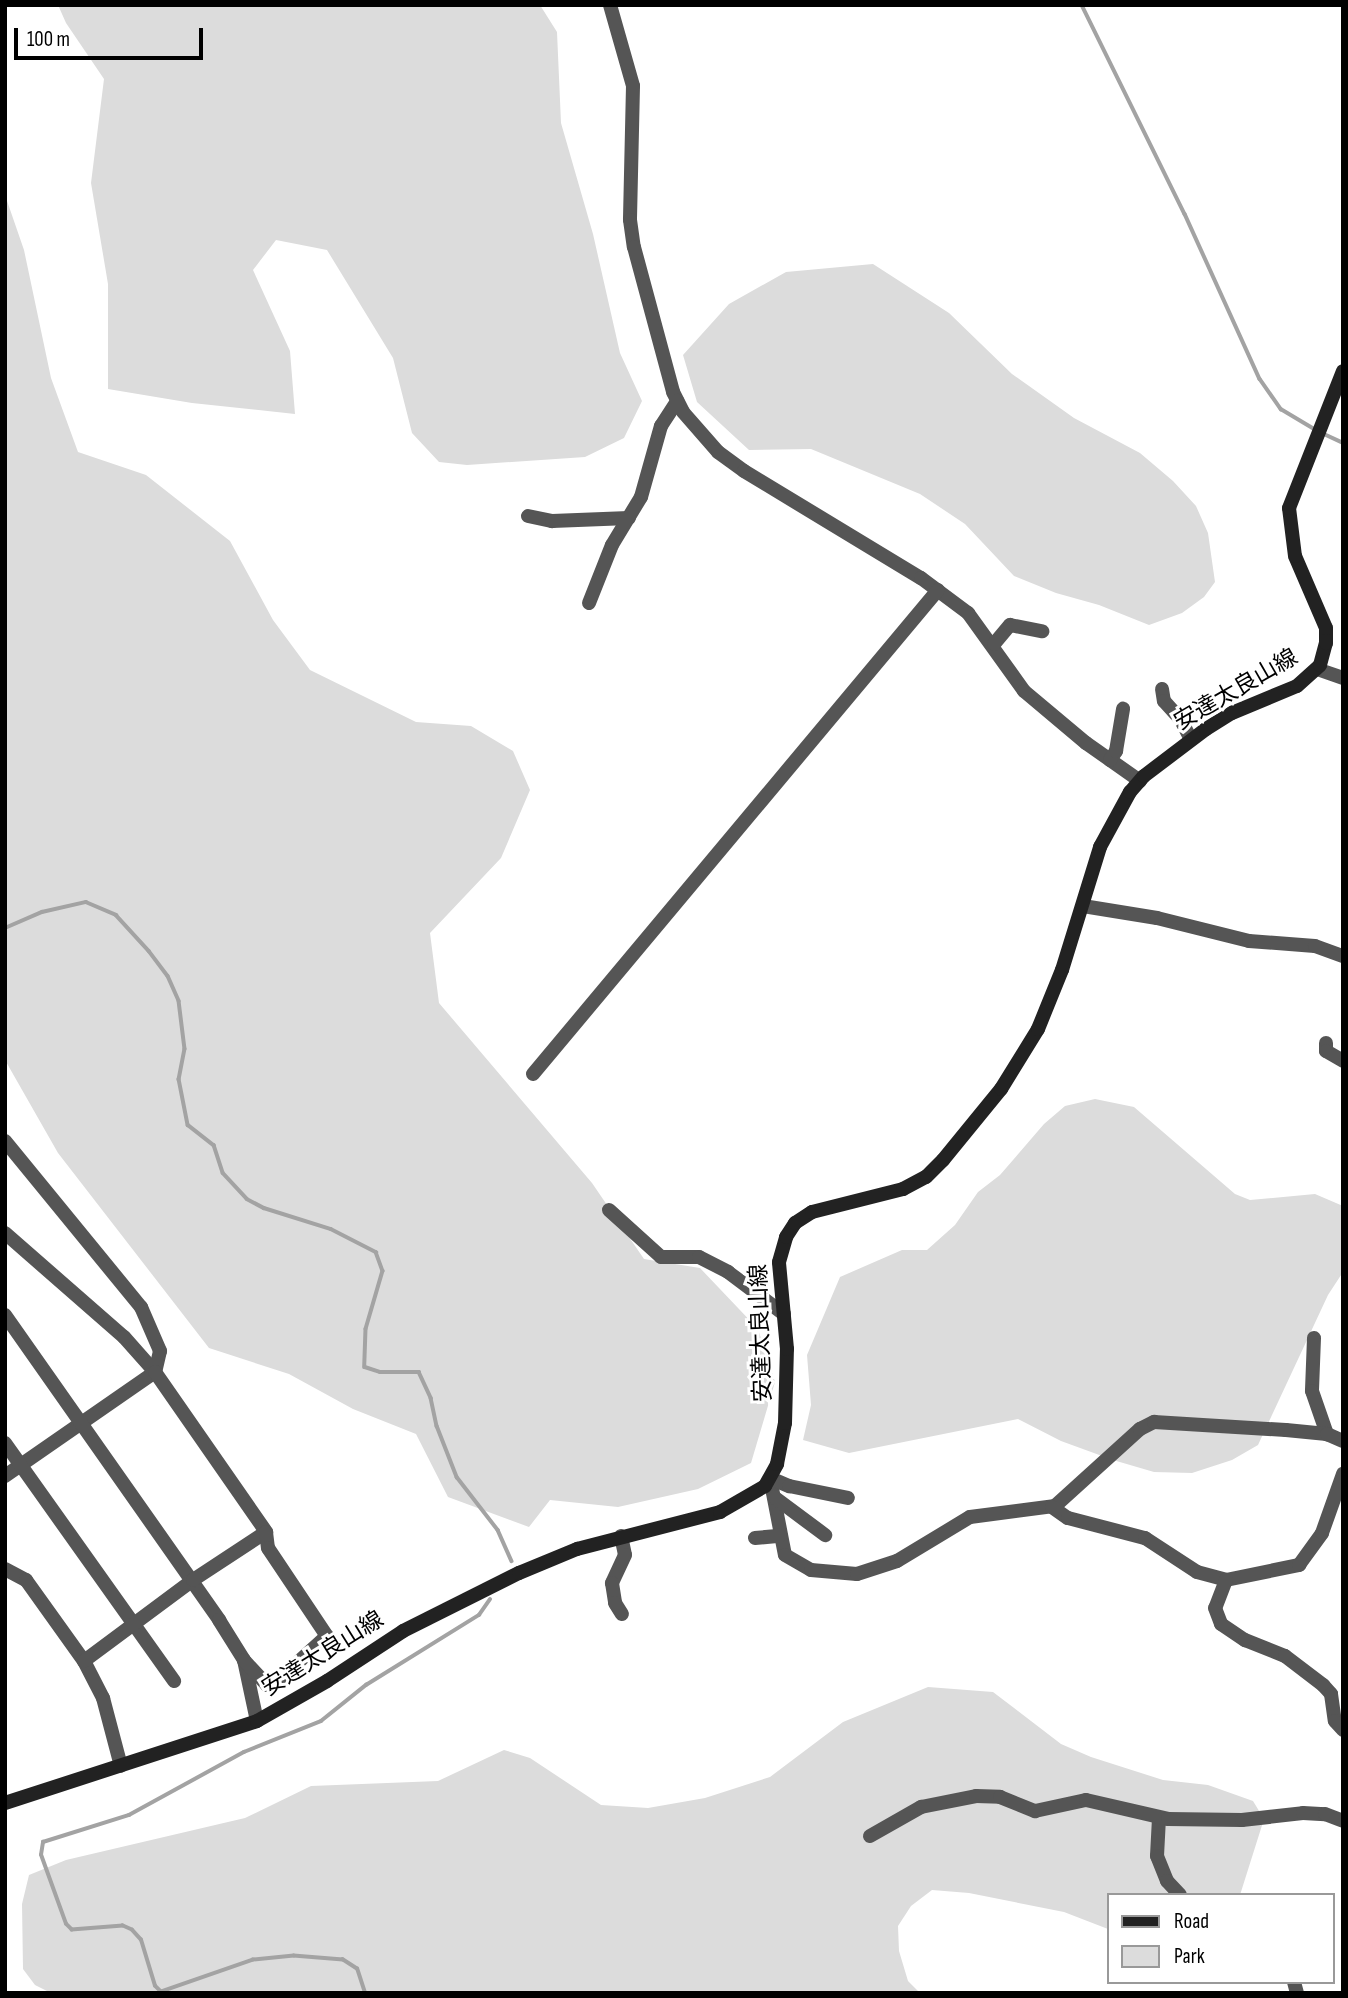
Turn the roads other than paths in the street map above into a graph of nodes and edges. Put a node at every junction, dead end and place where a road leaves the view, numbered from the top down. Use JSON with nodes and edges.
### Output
{"nodes":[{"id":1,"x":610,"y":5,"type":"edge"},
{"id":2,"x":1343,"y":371,"type":"edge"},
{"id":3,"x":677,"y":401,"type":"junction"},
{"id":4,"x":528,"y":516,"type":"dead end"},
{"id":5,"x":628,"y":518,"type":"junction"},
{"id":6,"x":937,"y":590,"type":"junction"},
{"id":7,"x":589,"y":603,"type":"dead end"},
{"id":8,"x":1042,"y":631,"type":"dead end"},
{"id":9,"x":994,"y":644,"type":"junction"},
{"id":10,"x":1317,"y":669,"type":"junction"},
{"id":11,"x":1343,"y":678,"type":"edge"},
{"id":12,"x":1162,"y":689,"type":"dead end"},
{"id":13,"x":1123,"y":709,"type":"dead end"},
{"id":14,"x":1191,"y":740,"type":"junction"},
{"id":15,"x":1110,"y":760,"type":"junction"},
{"id":16,"x":1140,"y":781,"type":"junction"},
{"id":17,"x":1083,"y":906,"type":"junction"},
{"id":18,"x":1343,"y":956,"type":"edge"},
{"id":19,"x":1326,"y":1043,"type":"dead end"},
{"id":20,"x":1343,"y":1061,"type":"edge"},
{"id":21,"x":533,"y":1074,"type":"dead end"},
{"id":22,"x":5,"y":1141,"type":"edge"},
{"id":23,"x":609,"y":1210,"type":"dead end"},
{"id":24,"x":5,"y":1233,"type":"edge"},
{"id":25,"x":784,"y":1314,"type":"junction"},
{"id":26,"x":5,"y":1315,"type":"edge"},
{"id":27,"x":1314,"y":1338,"type":"dead end"},
{"id":28,"x":155,"y":1372,"type":"junction"},
{"id":29,"x":81,"y":1423,"type":"junction"},
{"id":30,"x":1338,"y":1438,"type":"edge"},
{"id":31,"x":5,"y":1443,"type":"edge"},
{"id":32,"x":21,"y":1465,"type":"junction"},
{"id":33,"x":1343,"y":1474,"type":"edge"},
{"id":34,"x":5,"y":1476,"type":"edge"},
{"id":35,"x":770,"y":1478,"type":"junction"},
{"id":36,"x":774,"y":1497,"type":"junction"},
{"id":37,"x":848,"y":1498,"type":"dead end"},
{"id":38,"x":1052,"y":1507,"type":"junction"},
{"id":39,"x":266,"y":1532,"type":"junction"},
{"id":40,"x":825,"y":1535,"type":"dead end"},
{"id":41,"x":621,"y":1536,"type":"junction"},
{"id":42,"x":780,"y":1536,"type":"junction"},
{"id":43,"x":755,"y":1538,"type":"dead end"},
{"id":44,"x":5,"y":1569,"type":"edge"},
{"id":45,"x":193,"y":1580,"type":"junction"},
{"id":46,"x":1226,"y":1580,"type":"junction"},
{"id":47,"x":622,"y":1614,"type":"dead end"},
{"id":48,"x":134,"y":1625,"type":"junction"},
{"id":49,"x":244,"y":1660,"type":"junction"},
{"id":50,"x":84,"y":1661,"type":"junction"},
{"id":51,"x":174,"y":1681,"type":"dead end"},
{"id":52,"x":257,"y":1721,"type":"junction"},
{"id":53,"x":1343,"y":1730,"type":"edge"},
{"id":54,"x":121,"y":1766,"type":"junction"},
{"id":55,"x":5,"y":1803,"type":"edge"},
{"id":56,"x":1159,"y":1818,"type":"junction"},
{"id":57,"x":1343,"y":1821,"type":"edge"},
{"id":58,"x":870,"y":1836,"type":"dead end"},
{"id":59,"x":1179,"y":1893,"type":"edge"}],
"edges":[{"from":1,"to":3,"type":"street"},
{"from":2,"to":10,"type":"main road","name":"安達太良山線"},
{"from":3,"to":5,"type":"street"},
{"from":3,"to":6,"type":"street"},
{"from":4,"to":5,"type":"street"},
{"from":5,"to":7,"type":"street"},
{"from":6,"to":9,"type":"street"},
{"from":6,"to":21,"type":"street"},
{"from":8,"to":9,"type":"street"},
{"from":9,"to":15,"type":"street"},
{"from":10,"to":11,"type":"street"},
{"from":10,"to":14,"type":"main road","name":"安達太良山線"},
{"from":12,"to":14,"type":"street"},
{"from":13,"to":15,"type":"street"},
{"from":14,"to":16,"type":"main road","name":"安達太良山線"},
{"from":15,"to":16,"type":"street"},
{"from":16,"to":17,"type":"main road","name":"安達太良山線"},
{"from":17,"to":18,"type":"street"},
{"from":17,"to":25,"type":"main road","name":"安達太良山線"},
{"from":19,"to":20,"type":"street"},
{"from":22,"to":28,"type":"street"},
{"from":23,"to":25,"type":"street"},
{"from":24,"to":28,"type":"street"},
{"from":25,"to":35,"type":"main road","name":"安達太良山線"},
{"from":26,"to":29,"type":"street"},
{"from":27,"to":30,"type":"street"},
{"from":28,"to":29,"type":"street"},
{"from":28,"to":39,"type":"street"},
{"from":29,"to":32,"type":"street"},
{"from":29,"to":45,"type":"street"},
{"from":30,"to":38,"type":"street"},
{"from":31,"to":32,"type":"street"},
{"from":32,"to":34,"type":"street"},
{"from":32,"to":48,"type":"street"},
{"from":33,"to":46,"type":"street"},
{"from":35,"to":36,"type":"street"},
{"from":35,"to":37,"type":"street"},
{"from":35,"to":41,"type":"main road","name":"安達太良山線"},
{"from":36,"to":40,"type":"street"},
{"from":36,"to":42,"type":"street"},
{"from":38,"to":42,"type":"street"},
{"from":38,"to":46,"type":"street"},
{"from":39,"to":45,"type":"street"},
{"from":39,"to":49,"type":"street"},
{"from":41,"to":47,"type":"street"},
{"from":41,"to":52,"type":"main road","name":"安達太良山線"},
{"from":42,"to":43,"type":"street"},
{"from":44,"to":50,"type":"street"},
{"from":45,"to":48,"type":"street"},
{"from":45,"to":49,"type":"street"},
{"from":46,"to":53,"type":"street"},
{"from":48,"to":50,"type":"street"},
{"from":48,"to":51,"type":"street"},
{"from":49,"to":52,"type":"street"},
{"from":50,"to":54,"type":"street"},
{"from":52,"to":54,"type":"main road","name":"安達太良山線"},
{"from":54,"to":55,"type":"main road","name":"安達太良山線"},
{"from":56,"to":57,"type":"street"},
{"from":56,"to":58,"type":"street"},
{"from":56,"to":59,"type":"street"}]}
